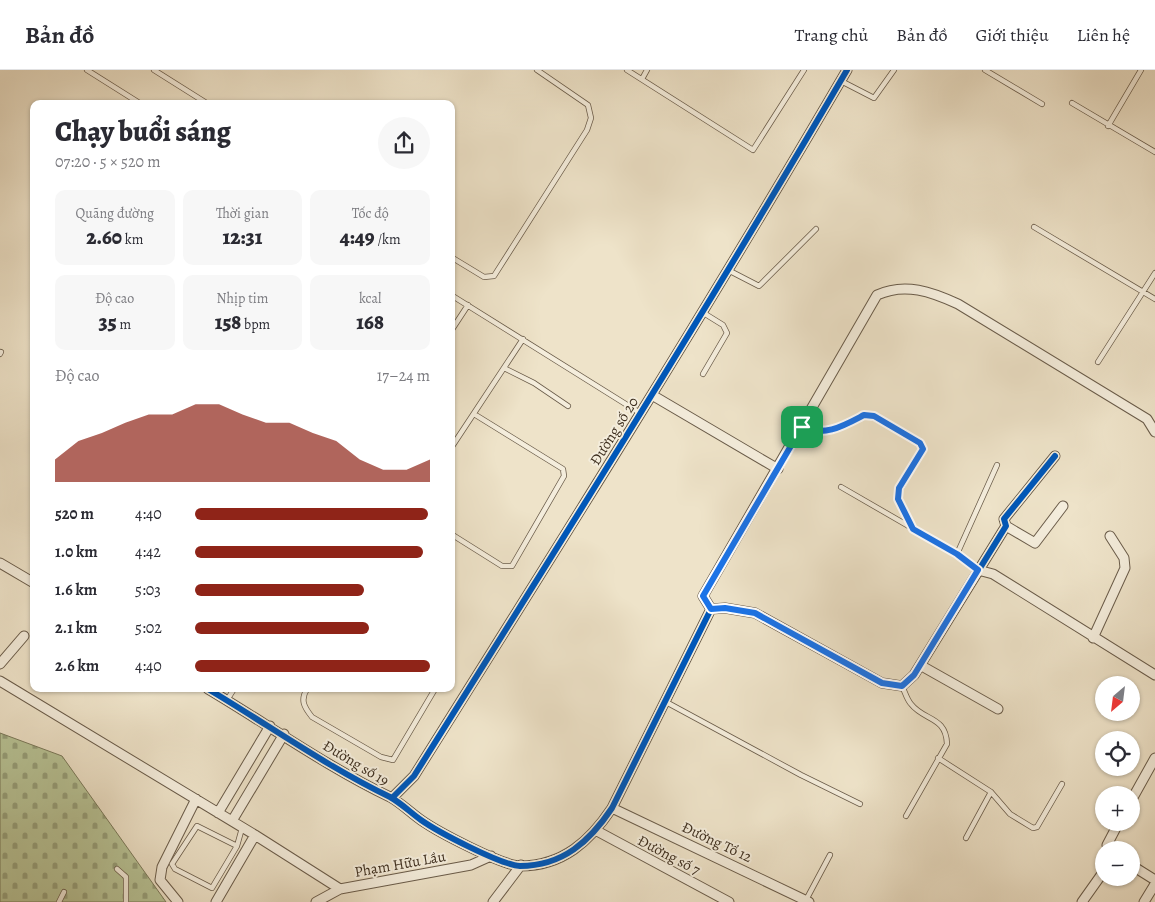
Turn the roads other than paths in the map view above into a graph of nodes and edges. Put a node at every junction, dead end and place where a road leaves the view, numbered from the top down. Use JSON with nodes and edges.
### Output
{"nodes":[{"id":1,"x":87,"y":70,"type":"edge"},
{"id":2,"x":154,"y":70,"type":"edge"},
{"id":3,"x":537,"y":70,"type":"edge"},
{"id":4,"x":627,"y":70,"type":"edge"},
{"id":5,"x":647,"y":70,"type":"edge"},
{"id":6,"x":804,"y":70,"type":"edge"},
{"id":7,"x":847,"y":70,"type":"edge"},
{"id":8,"x":894,"y":70,"type":"edge"},
{"id":9,"x":985,"y":70,"type":"edge"},
{"id":10,"x":1141,"y":70,"type":"edge"},
{"id":11,"x":642,"y":79,"type":"junction"},
{"id":12,"x":841,"y":81,"type":"junction"},
{"id":13,"x":135,"y":100,"type":"edge"},
{"id":14,"x":202,"y":100,"type":"edge"},
{"id":15,"x":1072,"y":102,"type":"dead end"},
{"id":16,"x":1042,"y":104,"type":"dead end"},
{"id":17,"x":1108,"y":126,"type":"junction"},
{"id":18,"x":1155,"y":152,"type":"edge"},
{"id":19,"x":1034,"y":227,"type":"dead end"},
{"id":20,"x":816,"y":229,"type":"dead end"},
{"id":21,"x":455,"y":259,"type":"edge"},
{"id":22,"x":728,"y":270,"type":"junction"},
{"id":23,"x":1155,"y":272,"type":"edge"},
{"id":24,"x":1143,"y":292,"type":"junction"},
{"id":25,"x":455,"y":297,"type":"edge"},
{"id":26,"x":1155,"y":299,"type":"edge"},
{"id":27,"x":468,"y":305,"type":"junction"},
{"id":28,"x":702,"y":312,"type":"junction"},
{"id":29,"x":455,"y":325,"type":"edge"},
{"id":30,"x":523,"y":339,"type":"junction"},
{"id":31,"x":1098,"y":362,"type":"dead end"},
{"id":32,"x":504,"y":368,"type":"junction"},
{"id":33,"x":703,"y":374,"type":"dead end"},
{"id":34,"x":652,"y":395,"type":"junction"},
{"id":35,"x":568,"y":406,"type":"dead end"},
{"id":36,"x":640,"y":413,"type":"junction"},
{"id":37,"x":474,"y":414,"type":"junction"},
{"id":38,"x":802,"y":427,"type":"junction"},
{"id":39,"x":1155,"y":432,"type":"edge"},
{"id":40,"x":455,"y":442,"type":"edge"},
{"id":41,"x":1056,"y":456,"type":"dead end"},
{"id":42,"x":997,"y":465,"type":"dead end"},
{"id":43,"x":778,"y":469,"type":"junction"},
{"id":44,"x":841,"y":487,"type":"dead end"},
{"id":45,"x":1063,"y":506,"type":"dead end"},
{"id":46,"x":1006,"y":526,"type":"junction"},
{"id":47,"x":913,"y":529,"type":"junction"},
{"id":48,"x":1110,"y":536,"type":"dead end"},
{"id":49,"x":455,"y":537,"type":"edge"},
{"id":50,"x":957,"y":554,"type":"junction"},
{"id":51,"x":0,"y":563,"type":"edge"},
{"id":52,"x":978,"y":570,"type":"junction"},
{"id":53,"x":30,"y":581,"type":"edge"},
{"id":54,"x":711,"y":609,"type":"junction"},
{"id":55,"x":24,"y":636,"type":"dead end"},
{"id":56,"x":1093,"y":638,"type":"junction"},
{"id":57,"x":0,"y":664,"type":"edge"},
{"id":58,"x":920,"y":666,"type":"junction"},
{"id":59,"x":1154,"y":674,"type":"edge"},
{"id":60,"x":0,"y":681,"type":"edge"},
{"id":61,"x":902,"y":686,"type":"junction"},
{"id":62,"x":213,"y":692,"type":"edge"},
{"id":63,"x":232,"y":692,"type":"edge"},
{"id":64,"x":305,"y":692,"type":"edge"},
{"id":65,"x":433,"y":692,"type":"edge"},
{"id":66,"x":227,"y":700,"type":"junction"},
{"id":67,"x":666,"y":702,"type":"junction"},
{"id":68,"x":998,"y":710,"type":"dead end"},
{"id":69,"x":270,"y":726,"type":"junction"},
{"id":70,"x":284,"y":734,"type":"junction"},
{"id":71,"x":938,"y":758,"type":"junction"},
{"id":72,"x":1155,"y":758,"type":"edge"},
{"id":73,"x":1062,"y":784,"type":"dead end"},
{"id":74,"x":1139,"y":786,"type":"edge"},
{"id":75,"x":991,"y":792,"type":"junction"},
{"id":76,"x":392,"y":798,"type":"junction"},
{"id":77,"x":196,"y":799,"type":"junction"},
{"id":78,"x":860,"y":804,"type":"dead end"},
{"id":79,"x":612,"y":808,"type":"junction"},
{"id":80,"x":218,"y":813,"type":"junction"},
{"id":81,"x":906,"y":816,"type":"dead end"},
{"id":82,"x":232,"y":821,"type":"junction"},
{"id":83,"x":242,"y":827,"type":"junction"},
{"id":84,"x":597,"y":831,"type":"junction"},
{"id":85,"x":255,"y":834,"type":"junction"},
{"id":86,"x":966,"y":838,"type":"dead end"},
{"id":87,"x":237,"y":846,"type":"junction"},
{"id":88,"x":830,"y":855,"type":"dead end"},
{"id":89,"x":491,"y":856,"type":"junction"},
{"id":90,"x":521,"y":866,"type":"junction"},
{"id":91,"x":118,"y":868,"type":"dead end"},
{"id":92,"x":1140,"y":871,"type":"edge"},
{"id":93,"x":1155,"y":880,"type":"edge"},
{"id":94,"x":1095,"y":884,"type":"edge"},
{"id":95,"x":1155,"y":884,"type":"edge"},
{"id":96,"x":340,"y":889,"type":"junction"},
{"id":97,"x":64,"y":892,"type":"dead end"},
{"id":98,"x":807,"y":901,"type":"edge"},
{"id":99,"x":59,"y":902,"type":"edge"},
{"id":100,"x":126,"y":902,"type":"edge"},
{"id":101,"x":178,"y":902,"type":"edge"},
{"id":102,"x":216,"y":902,"type":"edge"},
{"id":103,"x":316,"y":902,"type":"edge"},
{"id":104,"x":493,"y":902,"type":"edge"},
{"id":105,"x":728,"y":902,"type":"edge"},
{"id":106,"x":1082,"y":902,"type":"edge"},
{"id":107,"x":1144,"y":902,"type":"edge"}],
"edges":[{"from":1,"to":13,"type":"lane"},
{"from":2,"to":14,"type":"lane"},
{"from":3,"to":21,"type":"lane"},
{"from":4,"to":11,"type":"lane"},
{"from":5,"to":11,"type":"lane"},
{"from":6,"to":11,"type":"lane"},
{"from":7,"to":12,"type":"street","name":"Đường số 20"},
{"from":8,"to":12,"type":"lane"},
{"from":9,"to":16,"type":"lane"},
{"from":10,"to":17,"type":"lane"},
{"from":12,"to":22,"type":"street","name":"Đường số 20"},
{"from":15,"to":17,"type":"lane"},
{"from":17,"to":18,"type":"lane"},
{"from":19,"to":24,"type":"lane"},
{"from":20,"to":22,"type":"lane"},
{"from":22,"to":28,"type":"street","name":"Đường số 20"},
{"from":23,"to":24,"type":"lane"},
{"from":24,"to":26,"type":"lane"},
{"from":24,"to":31,"type":"lane"},
{"from":25,"to":27,"type":"lane"},
{"from":27,"to":29,"type":"lane"},
{"from":27,"to":30,"type":"lane"},
{"from":28,"to":33,"type":"lane"},
{"from":28,"to":34,"type":"street","name":"Đường số 20"},
{"from":30,"to":32,"type":"lane"},
{"from":30,"to":36,"type":"lane"},
{"from":32,"to":35,"type":"lane"},
{"from":32,"to":37,"type":"lane"},
{"from":34,"to":36,"type":"street","name":"Đường số 20"},
{"from":34,"to":43,"type":"street"},
{"from":36,"to":76,"type":"street","name":"Đường số 20"},
{"from":37,"to":40,"type":"lane"},
{"from":37,"to":49,"type":"lane"},
{"from":38,"to":39,"type":"street"},
{"from":38,"to":43,"type":"street"},
{"from":38,"to":47,"type":"lane"},
{"from":41,"to":46,"type":"street"},
{"from":42,"to":50,"type":"lane"},
{"from":43,"to":54,"type":"street"},
{"from":44,"to":47,"type":"lane"},
{"from":45,"to":46,"type":"street"},
{"from":46,"to":52,"type":"street"},
{"from":47,"to":50,"type":"lane"},
{"from":48,"to":56,"type":"street"},
{"from":50,"to":52,"type":"lane"},
{"from":51,"to":53,"type":"street"},
{"from":52,"to":56,"type":"street"},
{"from":52,"to":58,"type":"street"},
{"from":54,"to":61,"type":"street"},
{"from":54,"to":67,"type":"street"},
{"from":55,"to":57,"type":"street"},
{"from":56,"to":59,"type":"street"},
{"from":58,"to":61,"type":"street"},
{"from":58,"to":68,"type":"street"},
{"from":60,"to":77,"type":"street"},
{"from":61,"to":71,"type":"lane"},
{"from":62,"to":66,"type":"street","name":"Đường số 19"},
{"from":63,"to":66,"type":"lane"},
{"from":64,"to":65,"type":"lane"},
{"from":66,"to":69,"type":"street","name":"Đường số 19"},
{"from":67,"to":78,"type":"lane"},
{"from":67,"to":79,"type":"street"},
{"from":69,"to":70,"type":"street","name":"Đường số 19"},
{"from":69,"to":80,"type":"street"},
{"from":70,"to":76,"type":"street","name":"Đường số 19"},
{"from":70,"to":82,"type":"street"},
{"from":71,"to":75,"type":"lane"},
{"from":71,"to":81,"type":"lane"},
{"from":72,"to":74,"type":"street"},
{"from":73,"to":75,"type":"lane"},
{"from":75,"to":86,"type":"lane"},
{"from":76,"to":89,"type":"street","name":"Đường số 19"},
{"from":77,"to":80,"type":"street"},
{"from":77,"to":101,"type":"street"},
{"from":79,"to":84,"type":"street"},
{"from":79,"to":98,"type":"street","name":"Đường Tổ 12"},
{"from":80,"to":82,"type":"street"},
{"from":82,"to":83,"type":"street"},
{"from":83,"to":85,"type":"street"},
{"from":83,"to":87,"type":"lane"},
{"from":84,"to":90,"type":"street"},
{"from":84,"to":105,"type":"street","name":"Đường số 7"},
{"from":85,"to":96,"type":"street"},
{"from":85,"to":102,"type":"street"},
{"from":87,"to":87,"type":"lane"},
{"from":88,"to":98,"type":"lane"},
{"from":89,"to":90,"type":"street","name":"Đường số 19"},
{"from":89,"to":96,"type":"street","name":"Phạm Hữu Lầu"},
{"from":90,"to":104,"type":"street"},
{"from":91,"to":100,"type":"lane"},
{"from":92,"to":93,"type":"street"},
{"from":94,"to":106,"type":"street"},
{"from":95,"to":107,"type":"street"},
{"from":96,"to":103,"type":"street","name":"Phạm Hữu Lầu"},
{"from":97,"to":99,"type":"lane"}]}
